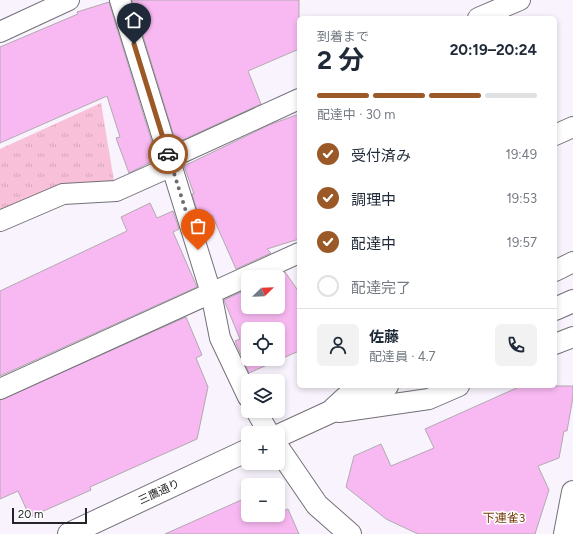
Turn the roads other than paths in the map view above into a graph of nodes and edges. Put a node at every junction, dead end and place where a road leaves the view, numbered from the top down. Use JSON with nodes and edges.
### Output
{"nodes":[{"id":1,"x":69,"y":0,"type":"edge"},
{"id":2,"x":120,"y":0,"type":"edge"},
{"id":3,"x":520,"y":0,"type":"edge"},
{"id":4,"x":483,"y":16,"type":"edge"},
{"id":5,"x":0,"y":32,"type":"edge"},
{"id":6,"x":297,"y":100,"type":"edge"},
{"id":7,"x":573,"y":127,"type":"edge"},
{"id":8,"x":557,"y":134,"type":"edge"},
{"id":9,"x":171,"y":163,"type":"junction"},
{"id":10,"x":0,"y":221,"type":"edge"},
{"id":11,"x":297,"y":254,"type":"edge"},
{"id":12,"x":573,"y":262,"type":"edge"},
{"id":13,"x":557,"y":270,"type":"edge"},
{"id":14,"x":210,"y":293,"type":"junction"},
{"id":15,"x":573,"y":301,"type":"edge"},
{"id":16,"x":557,"y":308,"type":"edge"},
{"id":17,"x":573,"y":336,"type":"edge"},
{"id":18,"x":557,"y":343,"type":"edge"},
{"id":19,"x":241,"y":382,"type":"edge"},
{"id":20,"x":355,"y":388,"type":"edge"},
{"id":21,"x":383,"y":388,"type":"edge"},
{"id":22,"x":454,"y":388,"type":"edge"},
{"id":23,"x":0,"y":389,"type":"edge"},
{"id":24,"x":327,"y":414,"type":"junction"},
{"id":25,"x":285,"y":433,"type":"edge"},
{"id":26,"x":241,"y":453,"type":"edge"},
{"id":27,"x":285,"y":458,"type":"edge"},
{"id":28,"x":573,"y":492,"type":"edge"},
{"id":29,"x":69,"y":534,"type":"edge"},
{"id":30,"x":350,"y":534,"type":"edge"},
{"id":31,"x":565,"y":534,"type":"edge"}],
"edges":[{"from":1,"to":5,"type":"street"},
{"from":2,"to":9,"type":"street"},
{"from":3,"to":4,"type":"street"},
{"from":6,"to":9,"type":"street"},
{"from":7,"to":8,"type":"street"},
{"from":9,"to":10,"type":"street"},
{"from":9,"to":14,"type":"street"},
{"from":11,"to":14,"type":"street"},
{"from":12,"to":13,"type":"street"},
{"from":14,"to":19,"type":"street"},
{"from":14,"to":23,"type":"street"},
{"from":15,"to":16,"type":"main road"},
{"from":17,"to":18,"type":"street"},
{"from":20,"to":24,"type":"street"},
{"from":21,"to":24,"type":"main road"},
{"from":22,"to":24,"type":"street"},
{"from":24,"to":25,"type":"main road"},
{"from":26,"to":29,"type":"main road","name":"三鷹通り"},
{"from":27,"to":30,"type":"main road"},
{"from":28,"to":31,"type":"main road"}]}
